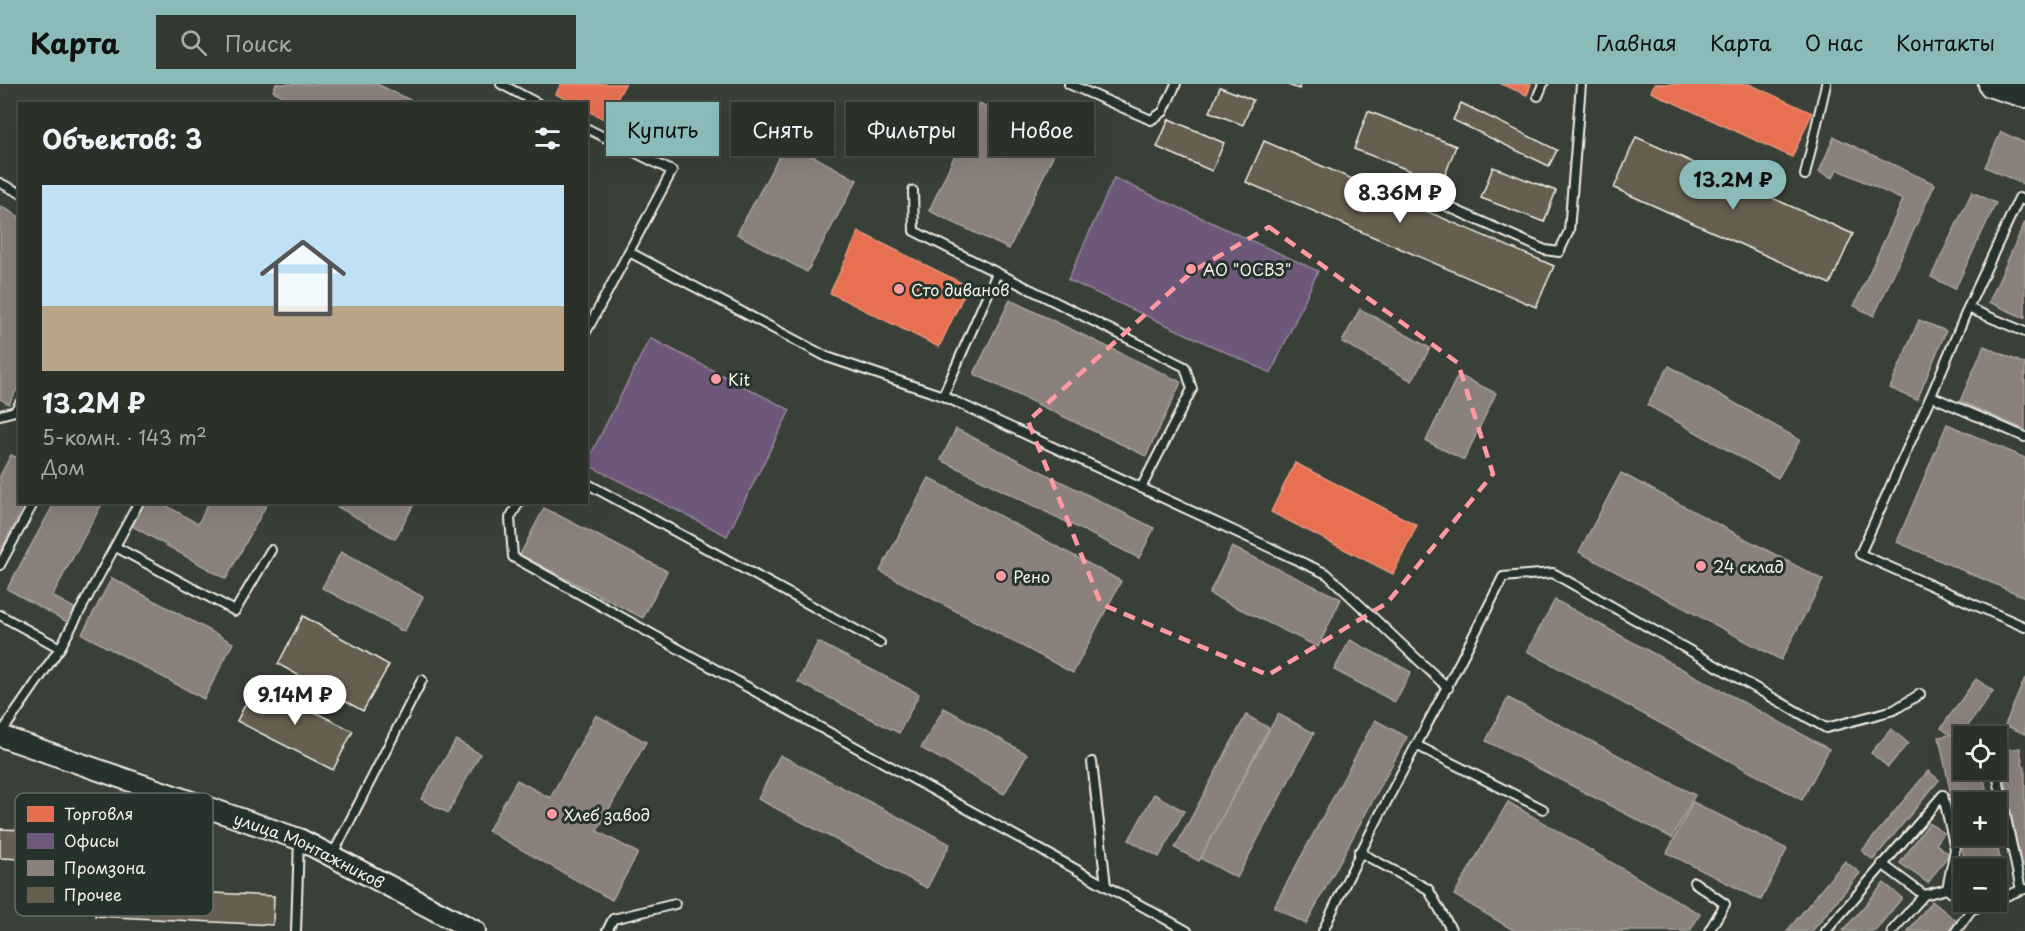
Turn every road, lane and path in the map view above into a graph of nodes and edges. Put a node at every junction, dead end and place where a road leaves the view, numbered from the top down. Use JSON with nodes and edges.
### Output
{"nodes":[{"id":1,"x":501,"y":84,"type":"edge"},
{"id":2,"x":1069,"y":84,"type":"edge"},
{"id":3,"x":1176,"y":84,"type":"edge"},
{"id":4,"x":1543,"y":84,"type":"edge"},
{"id":5,"x":1581,"y":84,"type":"edge"},
{"id":6,"x":1826,"y":84,"type":"edge"},
{"id":7,"x":1992,"y":84,"type":"edge"},
{"id":8,"x":2025,"y":94,"type":"edge"},
{"id":9,"x":1538,"y":96,"type":"dead end"},
{"id":10,"x":535,"y":102,"type":"edge"},
{"id":11,"x":588,"y":129,"type":"edge"},
{"id":12,"x":1805,"y":175,"type":"dead end"},
{"id":13,"x":0,"y":183,"type":"edge"},
{"id":14,"x":913,"y":191,"type":"dead end"},
{"id":15,"x":18,"y":193,"type":"edge"},
{"id":16,"x":2025,"y":201,"type":"edge"},
{"id":17,"x":1444,"y":205,"type":"dead end"},
{"id":18,"x":631,"y":253,"type":"junction"},
{"id":19,"x":997,"y":273,"type":"junction"},
{"id":20,"x":1968,"y":308,"type":"junction"},
{"id":21,"x":588,"y":328,"type":"edge"},
{"id":22,"x":2025,"y":332,"type":"edge"},
{"id":23,"x":943,"y":396,"type":"junction"},
{"id":24,"x":1931,"y":396,"type":"junction"},
{"id":25,"x":18,"y":406,"type":"edge"},
{"id":26,"x":0,"y":415,"type":"edge"},
{"id":27,"x":2025,"y":437,"type":"edge"},
{"id":28,"x":588,"y":484,"type":"edge"},
{"id":29,"x":1141,"y":488,"type":"junction"},
{"id":30,"x":33,"y":504,"type":"edge"},
{"id":31,"x":138,"y":504,"type":"edge"},
{"id":32,"x":518,"y":504,"type":"edge"},
{"id":33,"x":116,"y":547,"type":"junction"},
{"id":34,"x":271,"y":550,"type":"dead end"},
{"id":35,"x":0,"y":566,"type":"edge"},
{"id":36,"x":0,"y":615,"type":"edge"},
{"id":37,"x":2025,"y":627,"type":"edge"},
{"id":38,"x":880,"y":643,"type":"dead end"},
{"id":39,"x":60,"y":648,"type":"junction"},
{"id":40,"x":422,"y":680,"type":"dead end"},
{"id":41,"x":1448,"y":688,"type":"junction"},
{"id":42,"x":1920,"y":694,"type":"dead end"},
{"id":43,"x":0,"y":735,"type":"edge"},
{"id":44,"x":1416,"y":745,"type":"junction"},
{"id":45,"x":1092,"y":762,"type":"dead end"},
{"id":46,"x":1998,"y":780,"type":"edge"},
{"id":47,"x":167,"y":793,"type":"edge"},
{"id":48,"x":213,"y":809,"type":"edge"},
{"id":49,"x":1543,"y":809,"type":"dead end"},
{"id":50,"x":299,"y":839,"type":"junction"},
{"id":51,"x":1359,"y":852,"type":"junction"},
{"id":52,"x":333,"y":854,"type":"junction"},
{"id":53,"x":1882,"y":864,"type":"junction"},
{"id":54,"x":1694,"y":882,"type":"dead end"},
{"id":55,"x":1106,"y":886,"type":"junction"},
{"id":56,"x":1947,"y":889,"type":"junction"},
{"id":57,"x":2023,"y":890,"type":"edge"},
{"id":58,"x":1953,"y":894,"type":"edge"},
{"id":59,"x":1924,"y":895,"type":"junction"},
{"id":60,"x":2007,"y":896,"type":"edge"},
{"id":61,"x":675,"y":904,"type":"dead end"},
{"id":62,"x":1970,"y":912,"type":"edge"},
{"id":63,"x":296,"y":931,"type":"edge"},
{"id":64,"x":475,"y":931,"type":"edge"},
{"id":65,"x":607,"y":931,"type":"edge"},
{"id":66,"x":1187,"y":931,"type":"edge"},
{"id":67,"x":1323,"y":931,"type":"edge"},
{"id":68,"x":1452,"y":931,"type":"edge"},
{"id":69,"x":1708,"y":931,"type":"edge"},
{"id":70,"x":1826,"y":931,"type":"edge"},
{"id":71,"x":1892,"y":931,"type":"edge"},
{"id":72,"x":1956,"y":931,"type":"edge"}],
"edges":[{"from":1,"to":10,"type":"lane"},
{"from":2,"to":3,"type":"lane"},
{"from":4,"to":9,"type":"lane"},
{"from":5,"to":17,"type":"lane"},
{"from":6,"to":12,"type":"lane"},
{"from":7,"to":8,"type":"main road"},
{"from":11,"to":18,"type":"lane"},
{"from":13,"to":15,"type":"lane"},
{"from":14,"to":19,"type":"lane"},
{"from":16,"to":20,"type":"lane"},
{"from":18,"to":21,"type":"lane"},
{"from":18,"to":23,"type":"lane"},
{"from":19,"to":23,"type":"lane"},
{"from":19,"to":29,"type":"lane"},
{"from":20,"to":22,"type":"lane"},
{"from":20,"to":24,"type":"lane"},
{"from":23,"to":29,"type":"lane"},
{"from":24,"to":27,"type":"lane"},
{"from":24,"to":37,"type":"lane"},
{"from":25,"to":26,"type":"lane"},
{"from":28,"to":38,"type":"lane"},
{"from":29,"to":41,"type":"lane"},
{"from":30,"to":35,"type":"lane"},
{"from":31,"to":33,"type":"lane"},
{"from":32,"to":55,"type":"lane"},
{"from":33,"to":34,"type":"lane"},
{"from":33,"to":39,"type":"lane"},
{"from":36,"to":39,"type":"lane"},
{"from":39,"to":43,"type":"lane"},
{"from":40,"to":52,"type":"lane"},
{"from":41,"to":42,"type":"lane"},
{"from":41,"to":44,"type":"lane"},
{"from":43,"to":47,"type":"street","name":"улица Монтажников"},
{"from":44,"to":49,"type":"lane"},
{"from":44,"to":51,"type":"lane"},
{"from":45,"to":55,"type":"lane"},
{"from":46,"to":57,"type":"lane"},
{"from":48,"to":50,"type":"street","name":"улица Монтажников"},
{"from":50,"to":52,"type":"street","name":"улица Монтажников"},
{"from":50,"to":63,"type":"lane"},
{"from":51,"to":67,"type":"lane"},
{"from":51,"to":68,"type":"lane"},
{"from":52,"to":64,"type":"street","name":"улица Монтажников"},
{"from":53,"to":56,"type":"lane"},
{"from":53,"to":59,"type":"lane"},
{"from":53,"to":70,"type":"lane"},
{"from":54,"to":69,"type":"lane"},
{"from":55,"to":66,"type":"lane"},
{"from":56,"to":58,"type":"lane"},
{"from":56,"to":59,"type":"lane"},
{"from":57,"to":60,"type":"lane"},
{"from":59,"to":71,"type":"lane"},
{"from":61,"to":65,"type":"lane"},
{"from":62,"to":72,"type":"lane"}]}
